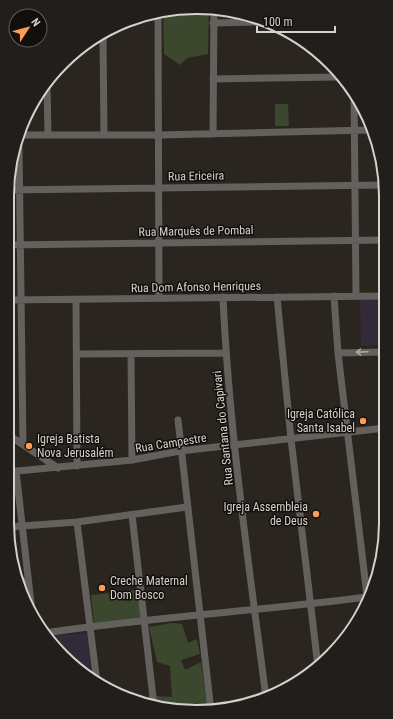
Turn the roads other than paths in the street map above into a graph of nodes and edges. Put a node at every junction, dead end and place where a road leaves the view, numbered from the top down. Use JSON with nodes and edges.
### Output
{"nodes":[{"id":1,"x":214,"y":15,"type":"edge"},
{"id":2,"x":158,"y":18,"type":"edge"},
{"id":3,"x":250,"y":22,"type":"edge"},
{"id":4,"x":213,"y":23,"type":"junction"},
{"id":5,"x":104,"y":39,"type":"edge"},
{"id":6,"x":336,"y":78,"type":"edge"},
{"id":7,"x":213,"y":79,"type":"junction"},
{"id":8,"x":47,"y":92,"type":"edge"},
{"id":9,"x":354,"y":104,"type":"edge"},
{"id":10,"x":355,"y":130,"type":"junction"},
{"id":11,"x":366,"y":130,"type":"edge"},
{"id":12,"x":213,"y":134,"type":"junction"},
{"id":13,"x":25,"y":135,"type":"edge"},
{"id":14,"x":48,"y":135,"type":"junction"},
{"id":15,"x":104,"y":135,"type":"junction"},
{"id":16,"x":159,"y":135,"type":"junction"},
{"id":17,"x":19,"y":154,"type":"edge"},
{"id":18,"x":355,"y":185,"type":"junction"},
{"id":19,"x":379,"y":185,"type":"edge"},
{"id":20,"x":158,"y":188,"type":"junction"},
{"id":21,"x":14,"y":190,"type":"edge"},
{"id":22,"x":20,"y":190,"type":"junction"},
{"id":23,"x":356,"y":240,"type":"junction"},
{"id":24,"x":379,"y":240,"type":"edge"},
{"id":25,"x":159,"y":243,"type":"junction"},
{"id":26,"x":14,"y":245,"type":"edge"},
{"id":27,"x":21,"y":245,"type":"junction"},
{"id":28,"x":334,"y":296,"type":"junction"},
{"id":29,"x":356,"y":296,"type":"junction"},
{"id":30,"x":379,"y":296,"type":"edge"},
{"id":31,"x":223,"y":297,"type":"junction"},
{"id":32,"x":277,"y":297,"type":"junction"},
{"id":33,"x":159,"y":298,"type":"junction"},
{"id":34,"x":14,"y":300,"type":"edge"},
{"id":35,"x":20,"y":300,"type":"junction"},
{"id":36,"x":76,"y":300,"type":"junction"},
{"id":37,"x":379,"y":352,"type":"edge"},
{"id":38,"x":226,"y":353,"type":"junction"},
{"id":39,"x":338,"y":353,"type":"junction"},
{"id":40,"x":77,"y":354,"type":"junction"},
{"id":41,"x":131,"y":354,"type":"junction"},
{"id":42,"x":178,"y":420,"type":"dead end"},
{"id":43,"x":379,"y":429,"type":"edge"},
{"id":44,"x":348,"y":433,"type":"junction"},
{"id":45,"x":14,"y":438,"type":"edge"},
{"id":46,"x":291,"y":439,"type":"junction"},
{"id":47,"x":23,"y":444,"type":"junction"},
{"id":48,"x":235,"y":445,"type":"junction"},
{"id":49,"x":180,"y":451,"type":"junction"},
{"id":50,"x":132,"y":460,"type":"junction"},
{"id":51,"x":77,"y":466,"type":"junction"},
{"id":52,"x":58,"y":468,"type":"junction"},
{"id":53,"x":16,"y":471,"type":"joint"},
{"id":54,"x":187,"y":507,"type":"junction"},
{"id":55,"x":132,"y":515,"type":"junction"},
{"id":56,"x":77,"y":522,"type":"junction"},
{"id":57,"x":23,"y":526,"type":"junction"},
{"id":58,"x":14,"y":527,"type":"edge"},
{"id":59,"x":24,"y":581,"type":"edge"},
{"id":60,"x":28,"y":581,"type":"junction"},
{"id":61,"x":366,"y":589,"type":"edge"},
{"id":62,"x":30,"y":596,"type":"edge"},
{"id":63,"x":363,"y":597,"type":"edge"},
{"id":64,"x":310,"y":604,"type":"junction"},
{"id":65,"x":255,"y":610,"type":"junction"},
{"id":66,"x":199,"y":615,"type":"junction"},
{"id":67,"x":145,"y":620,"type":"junction"},
{"id":68,"x":90,"y":626,"type":"junction"},
{"id":69,"x":51,"y":632,"type":"edge"},
{"id":70,"x":317,"y":660,"type":"edge"},
{"id":71,"x":96,"y":675,"type":"edge"},
{"id":72,"x":265,"y":691,"type":"edge"},
{"id":73,"x":153,"y":700,"type":"edge"},
{"id":74,"x":210,"y":705,"type":"edge"}],
"edges":[{"from":1,"to":4,"type":"street"},
{"from":2,"to":16,"type":"street"},
{"from":3,"to":4,"type":"street"},
{"from":4,"to":7,"type":"street"},
{"from":5,"to":15,"type":"street"},
{"from":6,"to":7,"type":"street"},
{"from":7,"to":12,"type":"street"},
{"from":8,"to":14,"type":"street"},
{"from":9,"to":10,"type":"street"},
{"from":10,"to":11,"type":"street"},
{"from":10,"to":12,"type":"street"},
{"from":10,"to":18,"type":"street"},
{"from":12,"to":16,"type":"street"},
{"from":13,"to":14,"type":"street"},
{"from":14,"to":15,"type":"street"},
{"from":15,"to":16,"type":"street"},
{"from":16,"to":20,"type":"street"},
{"from":17,"to":22,"type":"street"},
{"from":18,"to":19,"type":"street","name":"Rua Ericeira"},
{"from":18,"to":20,"type":"street","name":"Rua Ericeira"},
{"from":18,"to":23,"type":"street"},
{"from":20,"to":22,"type":"street","name":"Rua Ericeira"},
{"from":20,"to":25,"type":"street"},
{"from":21,"to":22,"type":"street","name":"Rua Ericeira"},
{"from":22,"to":27,"type":"street"},
{"from":23,"to":24,"type":"street","name":"Rua Marquês de Pombal"},
{"from":23,"to":25,"type":"street","name":"Rua Marquês de Pombal"},
{"from":23,"to":29,"type":"street"},
{"from":25,"to":27,"type":"street","name":"Rua Marquês de Pombal"},
{"from":25,"to":33,"type":"street"},
{"from":26,"to":27,"type":"street","name":"Rua Marquês de Pombal"},
{"from":27,"to":35,"type":"street"},
{"from":28,"to":29,"type":"street","name":"Rua Dom Afonso Henriques"},
{"from":28,"to":32,"type":"street","name":"Rua Dom Afonso Henriques"},
{"from":28,"to":39,"type":"street"},
{"from":29,"to":30,"type":"street","name":"Rua Dom Afonso Henriques"},
{"from":31,"to":32,"type":"street","name":"Rua Dom Afonso Henriques"},
{"from":31,"to":33,"type":"street","name":"Rua Dom Afonso Henriques"},
{"from":31,"to":38,"type":"street","name":"Rua Santana do Capivari"},
{"from":32,"to":46,"type":"street"},
{"from":33,"to":36,"type":"street","name":"Rua Dom Afonso Henriques"},
{"from":34,"to":35,"type":"street","name":"Rua Dom Afonso Henriques"},
{"from":35,"to":36,"type":"street","name":"Rua Dom Afonso Henriques"},
{"from":35,"to":47,"type":"street"},
{"from":36,"to":40,"type":"street"},
{"from":37,"to":39,"type":"street","one_way":true},
{"from":38,"to":41,"type":"street"},
{"from":38,"to":48,"type":"street","name":"Rua Santana do Capivari"},
{"from":39,"to":44,"type":"street"},
{"from":40,"to":41,"type":"street"},
{"from":40,"to":51,"type":"street"},
{"from":41,"to":50,"type":"street"},
{"from":42,"to":49,"type":"street"},
{"from":43,"to":44,"type":"street","name":"Rua Campestre"},
{"from":44,"to":46,"type":"street","name":"Rua Campestre"},
{"from":44,"to":61,"type":"street"},
{"from":45,"to":47,"type":"street"},
{"from":46,"to":48,"type":"street","name":"Rua Campestre"},
{"from":46,"to":64,"type":"street"},
{"from":47,"to":52,"type":"street"},
{"from":48,"to":49,"type":"street","name":"Rua Campestre"},
{"from":48,"to":65,"type":"street","name":"Rua Santana do Capivari"},
{"from":49,"to":50,"type":"street","name":"Rua Campestre"},
{"from":49,"to":54,"type":"street"},
{"from":50,"to":51,"type":"street","name":"Rua Campestre"},
{"from":51,"to":52,"type":"street","name":"Rua Campestre"},
{"from":52,"to":53,"type":"street","name":"Rua Campestre"},
{"from":53,"to":57,"type":"street"},
{"from":54,"to":55,"type":"street"},
{"from":54,"to":66,"type":"street"},
{"from":55,"to":56,"type":"street"},
{"from":55,"to":67,"type":"street"},
{"from":56,"to":57,"type":"street"},
{"from":56,"to":68,"type":"street"},
{"from":57,"to":58,"type":"street"},
{"from":57,"to":60,"type":"street"},
{"from":59,"to":60,"type":"street"},
{"from":60,"to":62,"type":"street"},
{"from":63,"to":64,"type":"street"},
{"from":64,"to":65,"type":"street"},
{"from":64,"to":70,"type":"street"},
{"from":65,"to":66,"type":"street"},
{"from":65,"to":72,"type":"street","name":"Rua Santana do Capivari"},
{"from":66,"to":67,"type":"street"},
{"from":66,"to":74,"type":"street"},
{"from":67,"to":68,"type":"street"},
{"from":67,"to":73,"type":"street"},
{"from":68,"to":69,"type":"street"},
{"from":68,"to":71,"type":"street"}]}
